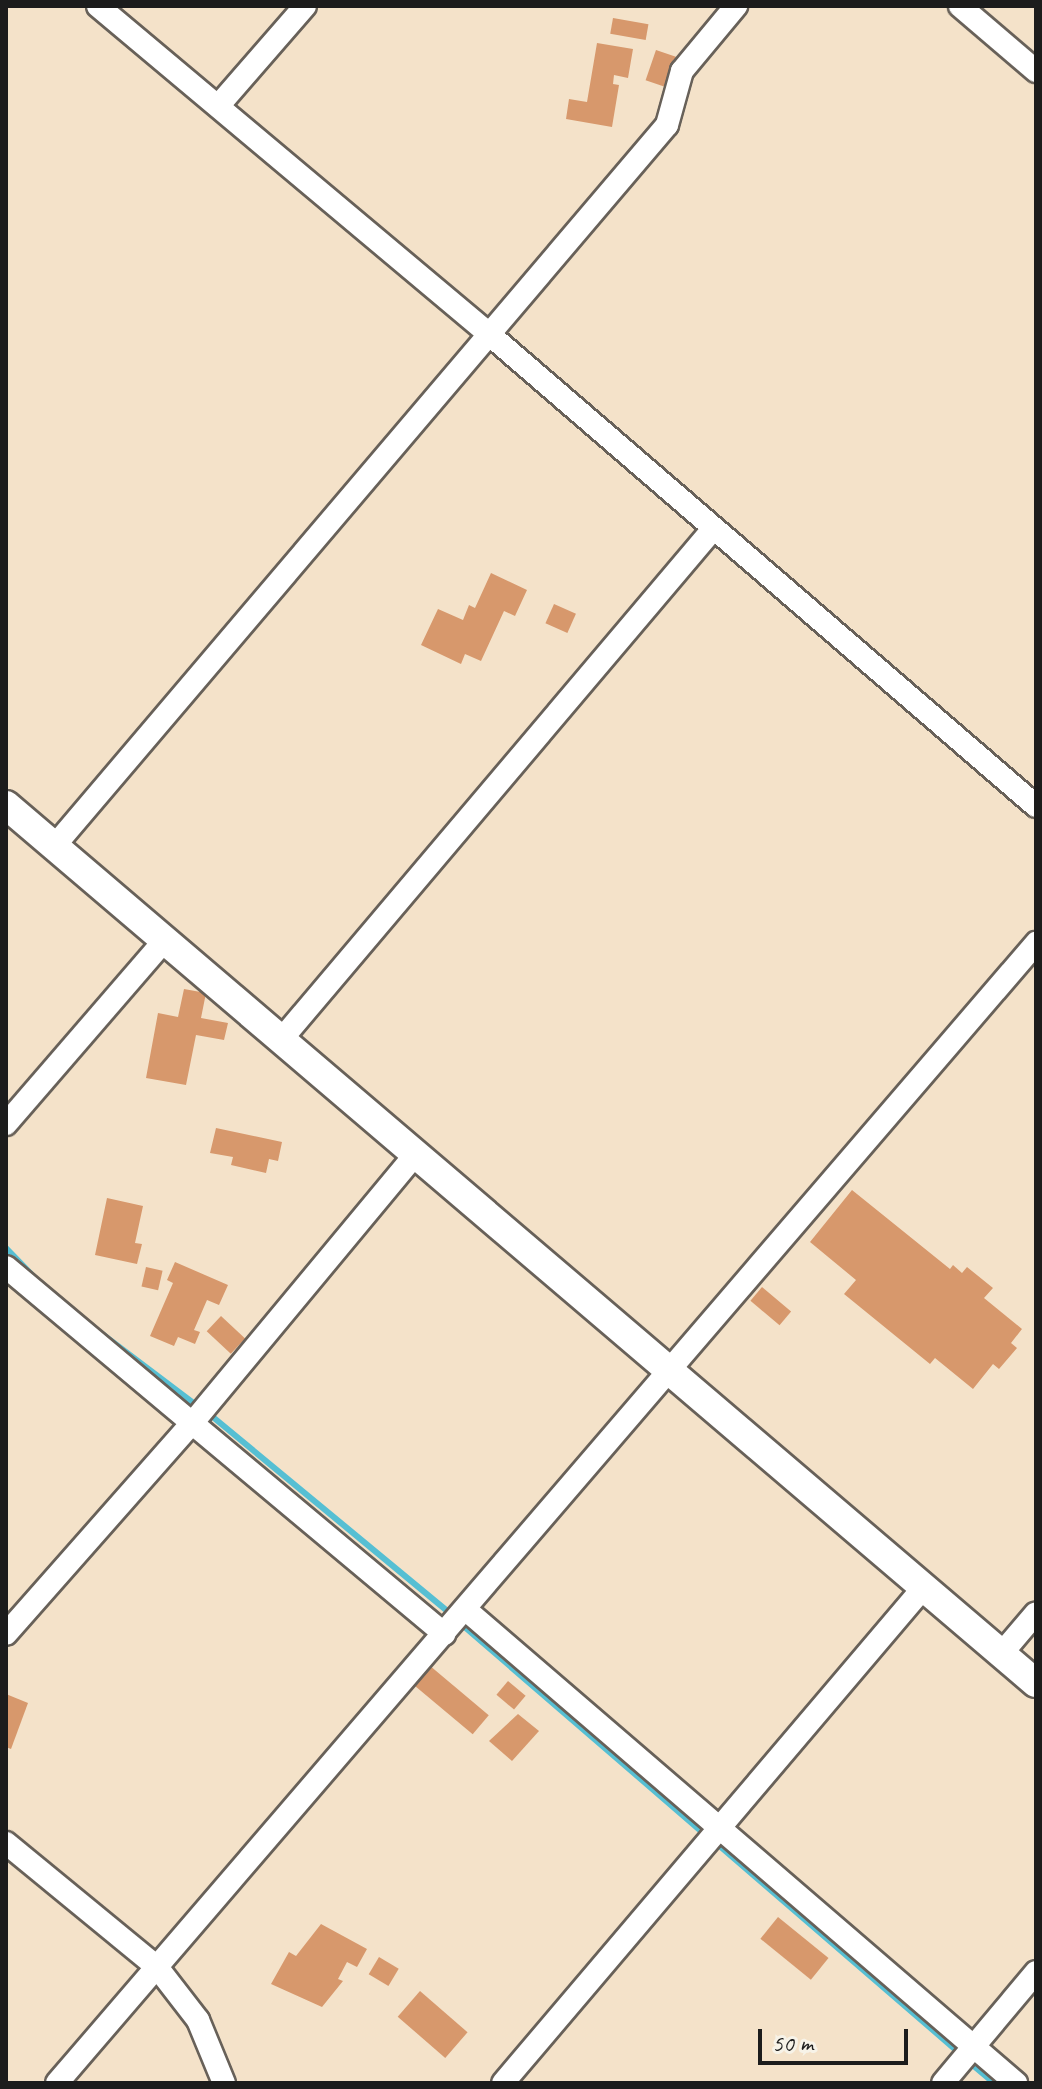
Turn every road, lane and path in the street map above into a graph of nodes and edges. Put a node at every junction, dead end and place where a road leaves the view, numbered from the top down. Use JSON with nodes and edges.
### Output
{"nodes":[{"id":1,"x":98,"y":6,"type":"edge"},
{"id":2,"x":305,"y":6,"type":"edge"},
{"id":3,"x":736,"y":6,"type":"edge"},
{"id":4,"x":960,"y":6,"type":"edge"},
{"id":5,"x":1036,"y":71,"type":"edge"},
{"id":6,"x":219,"y":105,"type":"junction"},
{"id":7,"x":489,"y":334,"type":"junction"},
{"id":8,"x":713,"y":529,"type":"junction"},
{"id":9,"x":6,"y":805,"type":"edge"},
{"id":10,"x":1036,"y":806,"type":"edge"},
{"id":11,"x":51,"y":843,"type":"junction"},
{"id":12,"x":164,"y":941,"type":"junction"},
{"id":13,"x":1036,"y":943,"type":"edge"},
{"id":14,"x":280,"y":1041,"type":"junction"},
{"id":15,"x":6,"y":1124,"type":"edge"},
{"id":16,"x":414,"y":1156,"type":"junction"},
{"id":17,"x":6,"y":1267,"type":"edge"},
{"id":18,"x":670,"y":1372,"type":"junction"},
{"id":19,"x":192,"y":1423,"type":"junction"},
{"id":20,"x":924,"y":1587,"type":"junction"},
{"id":21,"x":465,"y":1609,"type":"junction"},
{"id":22,"x":1036,"y":1613,"type":"edge"},
{"id":23,"x":6,"y":1634,"type":"edge"},
{"id":24,"x":444,"y":1634,"type":"junction"},
{"id":25,"x":1002,"y":1653,"type":"junction"},
{"id":26,"x":1036,"y":1683,"type":"edge"},
{"id":27,"x":720,"y":1829,"type":"junction"},
{"id":28,"x":6,"y":1843,"type":"edge"},
{"id":29,"x":157,"y":1967,"type":"junction"},
{"id":30,"x":1036,"y":1972,"type":"edge"},
{"id":31,"x":974,"y":2046,"type":"junction"},
{"id":32,"x":57,"y":2083,"type":"edge"},
{"id":33,"x":224,"y":2083,"type":"edge"},
{"id":34,"x":503,"y":2083,"type":"edge"},
{"id":35,"x":943,"y":2083,"type":"edge"},
{"id":36,"x":1016,"y":2083,"type":"edge"}],
"edges":[{"from":1,"to":6,"type":"street"},
{"from":2,"to":6,"type":"street"},
{"from":3,"to":7,"type":"street"},
{"from":4,"to":5,"type":"street"},
{"from":6,"to":7,"type":"street"},
{"from":7,"to":8,"type":"street"},
{"from":7,"to":11,"type":"street"},
{"from":8,"to":10,"type":"street"},
{"from":8,"to":14,"type":"street"},
{"from":9,"to":11,"type":"street"},
{"from":11,"to":12,"type":"street"},
{"from":12,"to":14,"type":"street"},
{"from":12,"to":15,"type":"street"},
{"from":13,"to":18,"type":"street"},
{"from":14,"to":16,"type":"street"},
{"from":16,"to":18,"type":"street"},
{"from":16,"to":19,"type":"street"},
{"from":17,"to":19,"type":"street"},
{"from":18,"to":20,"type":"street"},
{"from":18,"to":21,"type":"street"},
{"from":19,"to":23,"type":"street"},
{"from":19,"to":24,"type":"street"},
{"from":20,"to":25,"type":"street"},
{"from":20,"to":27,"type":"street"},
{"from":21,"to":24,"type":"street"},
{"from":21,"to":27,"type":"street"},
{"from":22,"to":25,"type":"street"},
{"from":24,"to":29,"type":"street"},
{"from":25,"to":26,"type":"street"},
{"from":27,"to":31,"type":"street"},
{"from":27,"to":34,"type":"street"},
{"from":28,"to":29,"type":"street"},
{"from":29,"to":32,"type":"street"},
{"from":29,"to":33,"type":"street"},
{"from":30,"to":31,"type":"street"},
{"from":31,"to":35,"type":"street"},
{"from":31,"to":36,"type":"street"}]}
